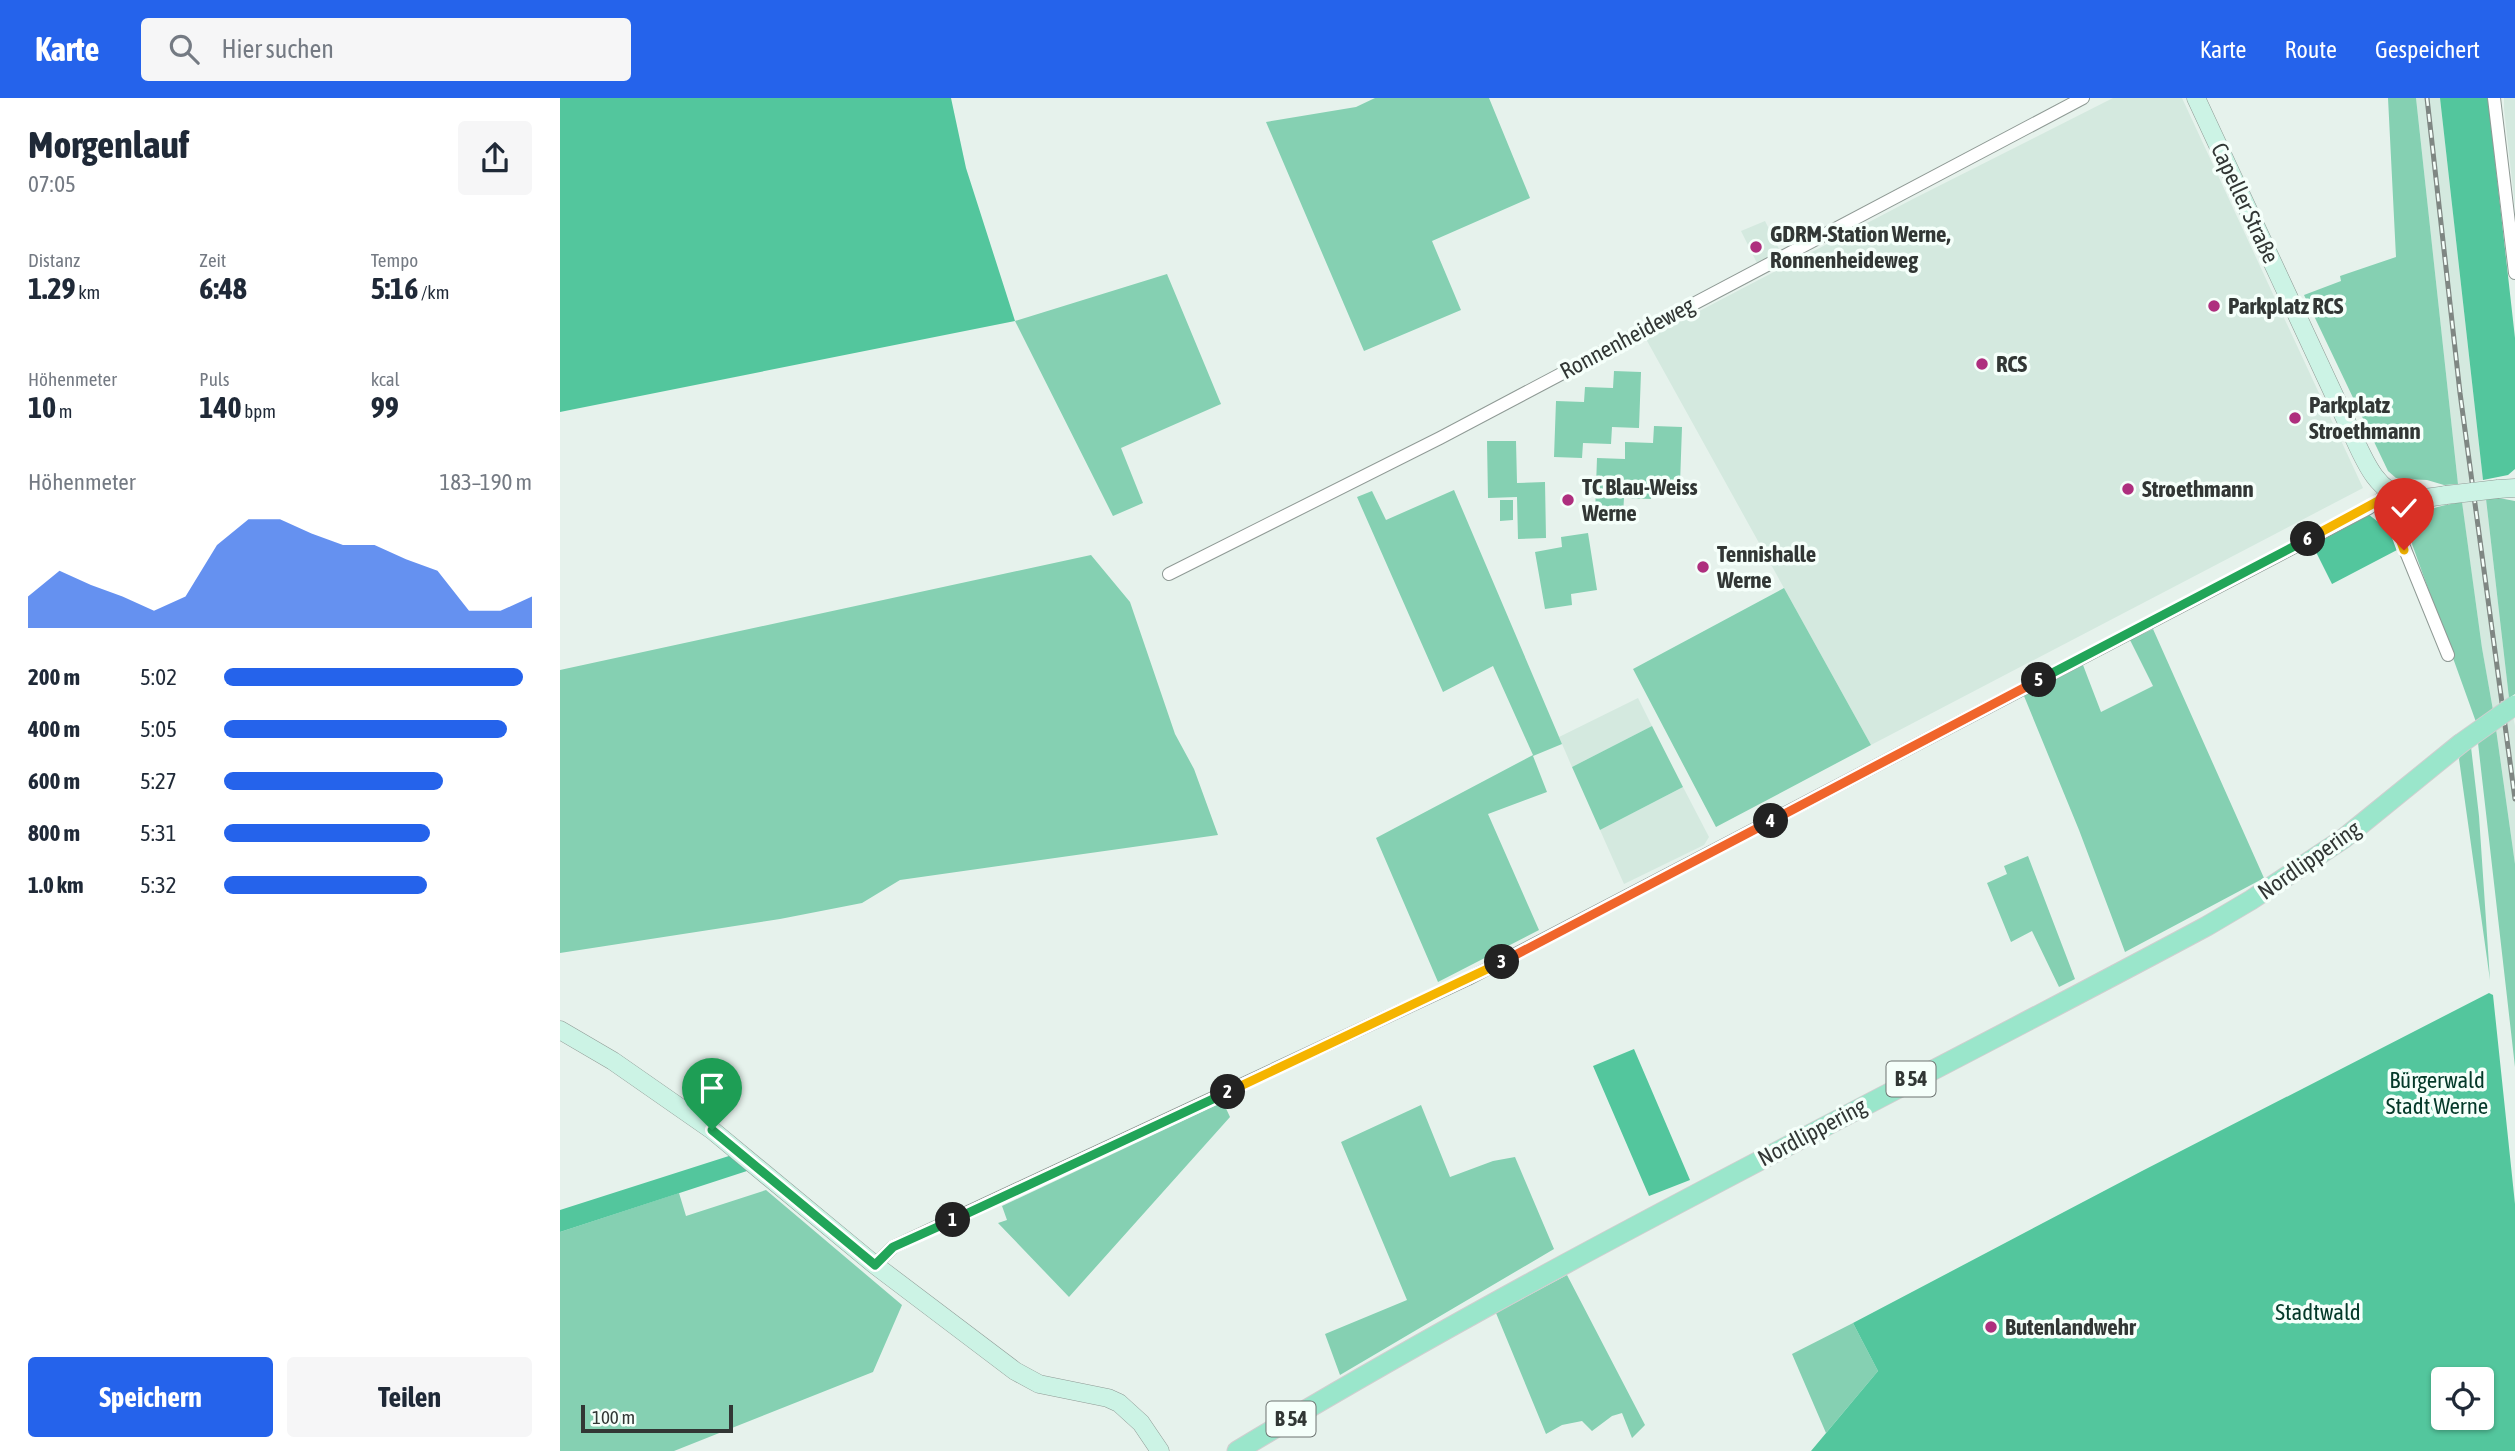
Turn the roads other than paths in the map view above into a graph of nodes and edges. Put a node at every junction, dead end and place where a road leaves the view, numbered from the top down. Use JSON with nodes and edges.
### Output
{"nodes":[{"id":1,"x":2083,"y":98,"type":"edge"},
{"id":2,"x":2196,"y":98,"type":"edge"},
{"id":3,"x":2494,"y":98,"type":"edge"},
{"id":4,"x":2515,"y":273,"type":"edge"},
{"id":5,"x":2507,"y":489,"type":"edge"},
{"id":6,"x":2385,"y":496,"type":"junction"},
{"id":7,"x":1169,"y":574,"type":"dead end"},
{"id":8,"x":2448,"y":655,"type":"dead end"},
{"id":9,"x":2515,"y":705,"type":"edge"},
{"id":10,"x":560,"y":1030,"type":"edge"},
{"id":11,"x":875,"y":1265,"type":"junction"},
{"id":12,"x":1160,"y":1451,"type":"edge"},
{"id":13,"x":1237,"y":1451,"type":"edge"}],
"edges":[{"from":1,"to":7,"type":"street","name":"Ronnenheideweg"},
{"from":2,"to":6,"type":"street","name":"Capeller Straße"},
{"from":3,"to":4,"type":"street"},
{"from":5,"to":6,"type":"street","bridge":true},
{"from":6,"to":8,"type":"street"},
{"from":6,"to":11,"type":"street"},
{"from":9,"to":13,"type":"main road","name":"Nordlippering","number":"B 54","bridge":true},
{"from":10,"to":11,"type":"street"},
{"from":11,"to":12,"type":"street"}]}
